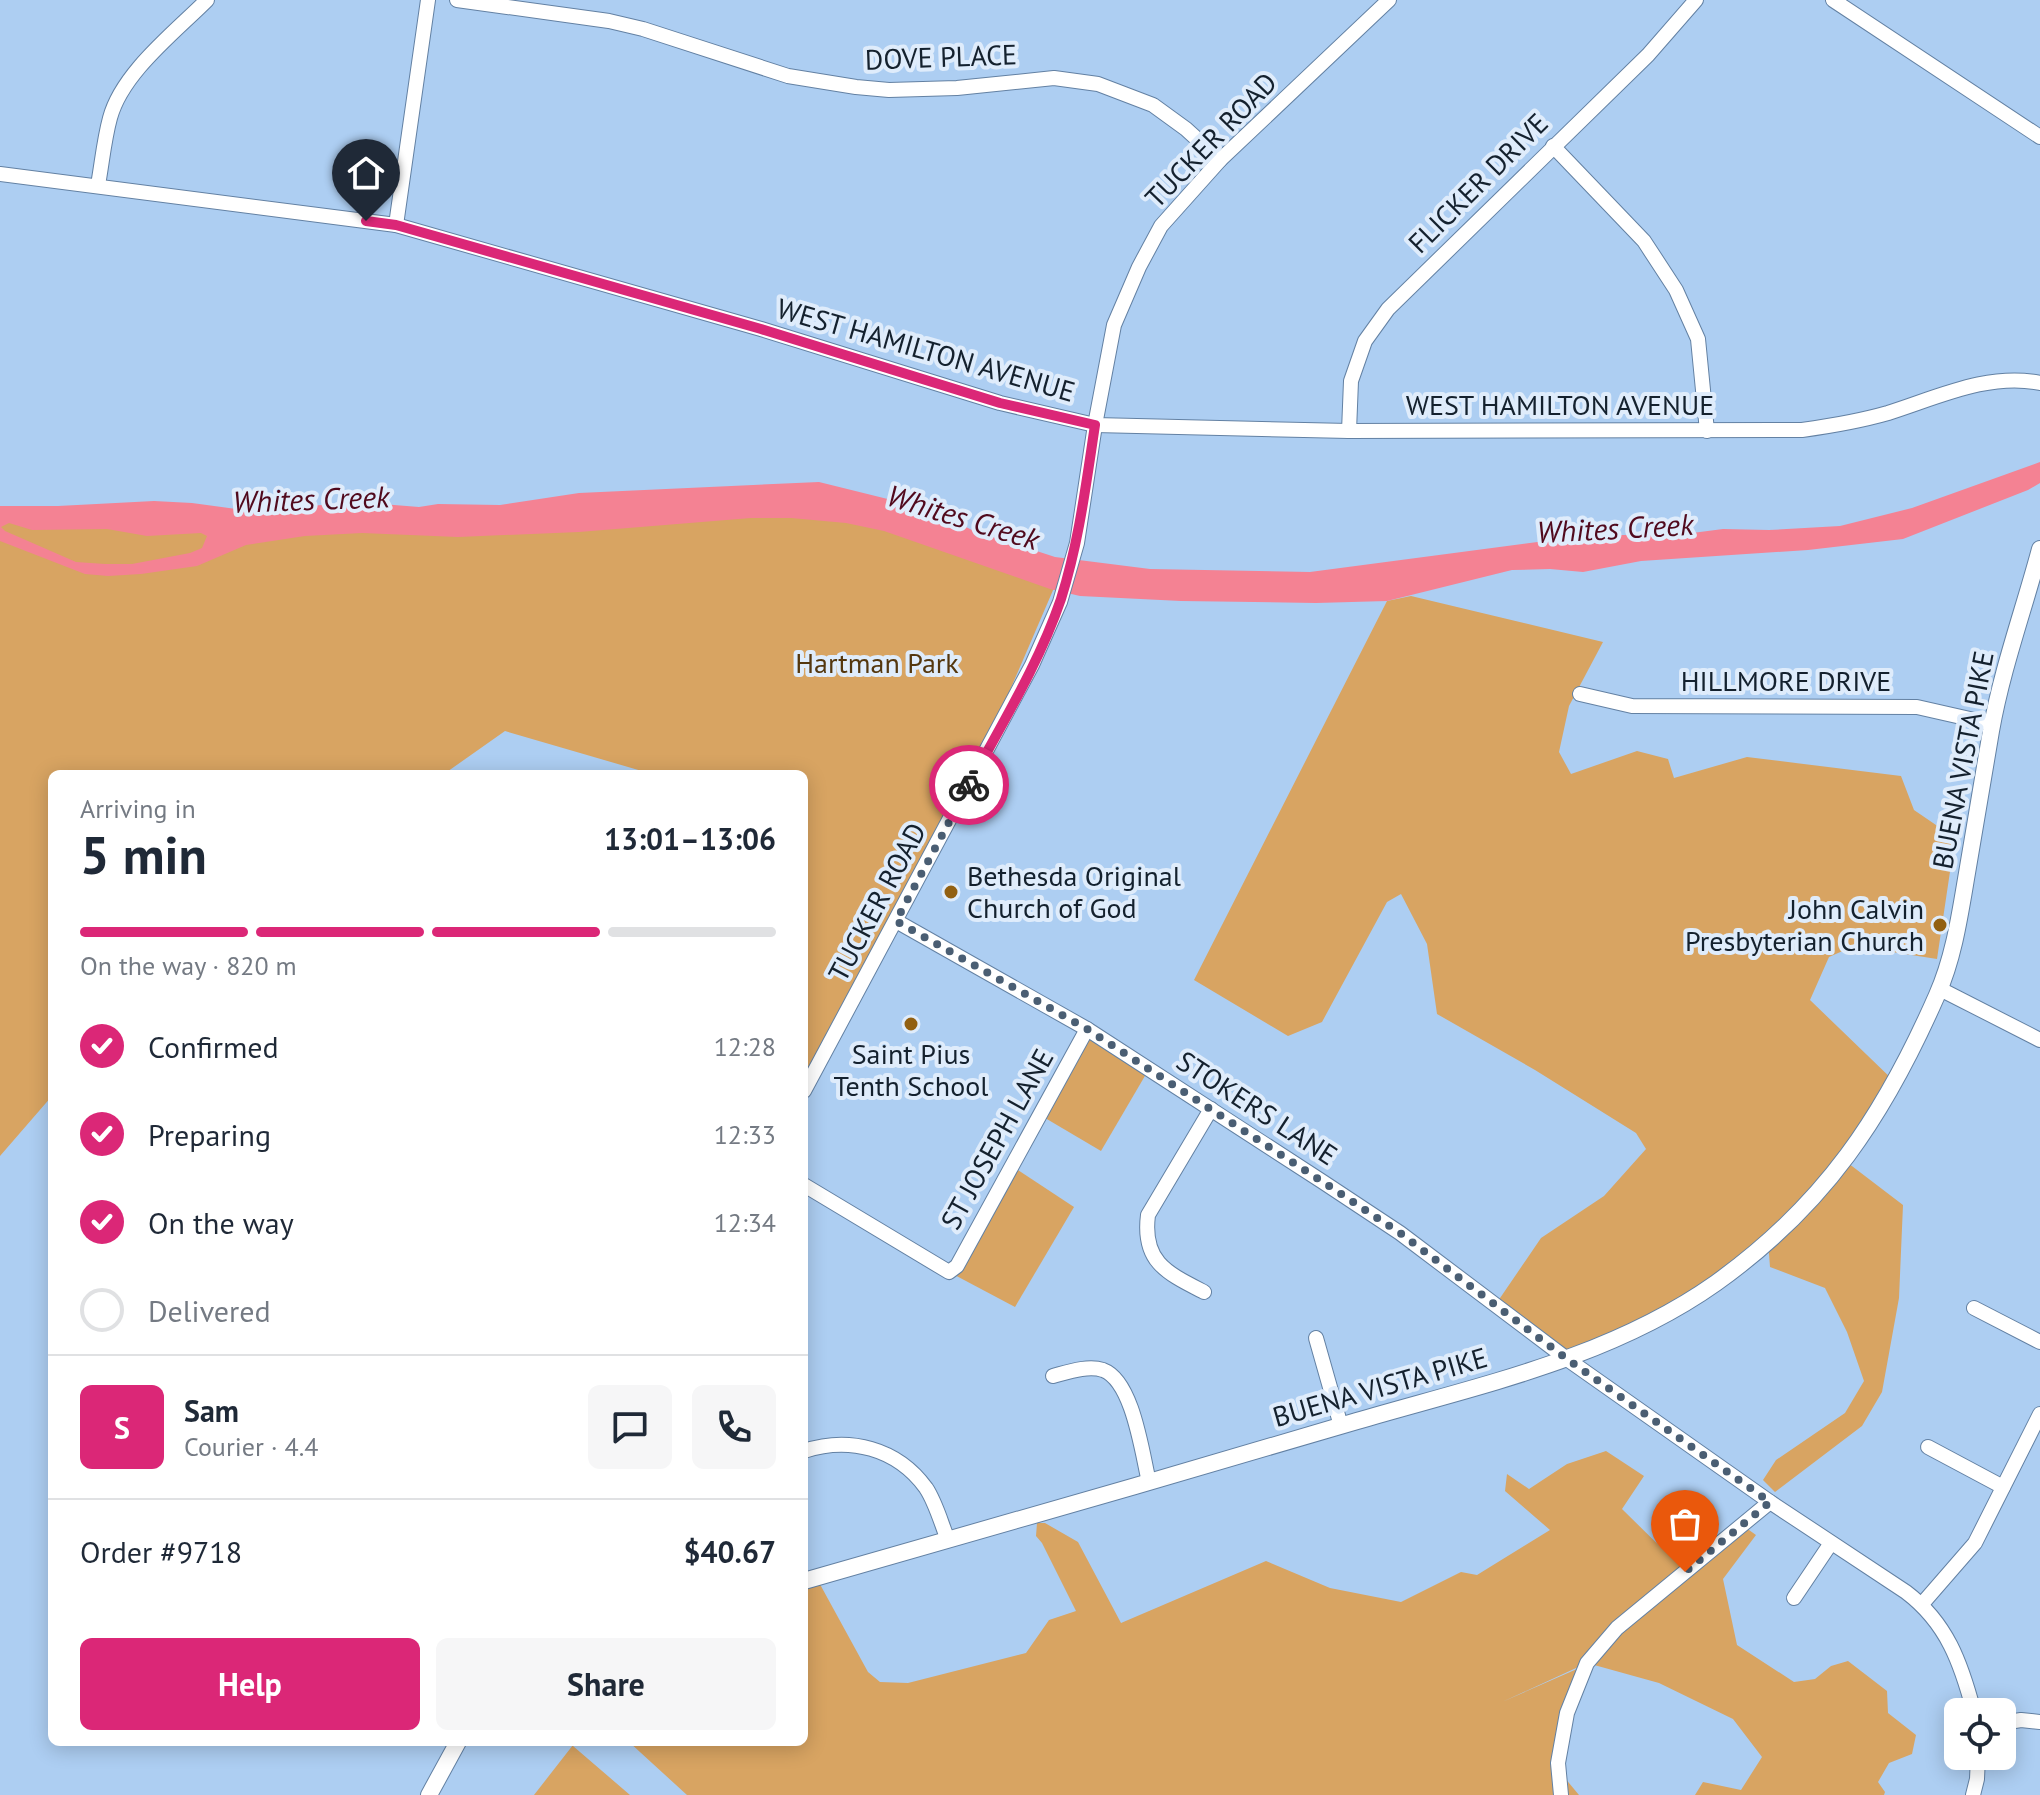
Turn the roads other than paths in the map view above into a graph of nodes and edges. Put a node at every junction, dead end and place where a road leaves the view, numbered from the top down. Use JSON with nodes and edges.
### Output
{"nodes":[{"id":1,"x":207,"y":0,"type":"edge"},
{"id":2,"x":428,"y":0,"type":"edge"},
{"id":3,"x":457,"y":0,"type":"edge"},
{"id":4,"x":1389,"y":0,"type":"edge"},
{"id":5,"x":1696,"y":0,"type":"edge"},
{"id":6,"x":1833,"y":0,"type":"edge"},
{"id":7,"x":2040,"y":137,"type":"edge"},
{"id":8,"x":1553,"y":146,"type":"junction"},
{"id":9,"x":1220,"y":160,"type":"junction"},
{"id":10,"x":0,"y":174,"type":"edge"},
{"id":11,"x":98,"y":185,"type":"junction"},
{"id":12,"x":396,"y":225,"type":"junction"},
{"id":13,"x":2040,"y":383,"type":"edge"},
{"id":14,"x":1095,"y":425,"type":"junction"},
{"id":15,"x":1349,"y":431,"type":"junction"},
{"id":16,"x":1707,"y":431,"type":"junction"},
{"id":17,"x":2040,"y":549,"type":"edge"},
{"id":18,"x":2037,"y":573,"type":"edge"},
{"id":19,"x":1580,"y":694,"type":"dead end"},
{"id":20,"x":1992,"y":724,"type":"junction"},
{"id":21,"x":896,"y":921,"type":"junction"},
{"id":22,"x":1940,"y":989,"type":"junction"},
{"id":23,"x":1087,"y":1029,"type":"junction"},
{"id":24,"x":2040,"y":1040,"type":"edge"},
{"id":25,"x":808,"y":1084,"type":"edge"},
{"id":26,"x":1211,"y":1109,"type":"junction"},
{"id":27,"x":808,"y":1187,"type":"edge"},
{"id":28,"x":1204,"y":1292,"type":"dead end"},
{"id":29,"x":1974,"y":1308,"type":"dead end"},
{"id":30,"x":1316,"y":1338,"type":"dead end"},
{"id":31,"x":2040,"y":1342,"type":"edge"},
{"id":32,"x":1567,"y":1359,"type":"junction"},
{"id":33,"x":1053,"y":1376,"type":"dead end"},
{"id":34,"x":2040,"y":1414,"type":"edge"},
{"id":35,"x":1341,"y":1426,"type":"junction"},
{"id":36,"x":1928,"y":1447,"type":"dead end"},
{"id":37,"x":808,"y":1450,"type":"edge"},
{"id":38,"x":1149,"y":1482,"type":"junction"},
{"id":39,"x":2003,"y":1487,"type":"junction"},
{"id":40,"x":1770,"y":1502,"type":"junction"},
{"id":41,"x":948,"y":1540,"type":"junction"},
{"id":42,"x":1831,"y":1543,"type":"junction"},
{"id":43,"x":808,"y":1580,"type":"edge"},
{"id":44,"x":1794,"y":1598,"type":"dead end"},
{"id":45,"x":1922,"y":1604,"type":"junction"},
{"id":46,"x":1970,"y":1698,"type":"edge"},
{"id":47,"x":2016,"y":1721,"type":"edge"},
{"id":48,"x":2040,"y":1722,"type":"edge"},
{"id":49,"x":456,"y":1746,"type":"edge"},
{"id":50,"x":1977,"y":1770,"type":"edge"},
{"id":51,"x":429,"y":1795,"type":"edge"},
{"id":52,"x":1561,"y":1795,"type":"edge"},
{"id":53,"x":1973,"y":1795,"type":"edge"}],
"edges":[{"from":1,"to":11,"type":"street"},
{"from":2,"to":12,"type":"street"},
{"from":3,"to":9,"type":"street","name":"DOVE PLACE"},
{"from":4,"to":9,"type":"street","name":"TUCKER ROAD"},
{"from":5,"to":8,"type":"street","name":"FLICKER DRIVE"},
{"from":6,"to":7,"type":"street"},
{"from":8,"to":15,"type":"street","name":"FLICKER DRIVE"},
{"from":8,"to":16,"type":"street"},
{"from":9,"to":14,"type":"street","name":"TUCKER ROAD"},
{"from":10,"to":11,"type":"street","name":"WEST HAMILTON AVENUE"},
{"from":11,"to":12,"type":"street","name":"WEST HAMILTON AVENUE"},
{"from":12,"to":14,"type":"street","name":"WEST HAMILTON AVENUE"},
{"from":13,"to":16,"type":"street","name":"WEST HAMILTON AVENUE"},
{"from":14,"to":15,"type":"street","name":"WEST HAMILTON AVENUE"},
{"from":14,"to":21,"type":"street","name":"TUCKER ROAD"},
{"from":15,"to":16,"type":"street","name":"WEST HAMILTON AVENUE"},
{"from":17,"to":18,"type":"main road","name":"BUENA VISTA PIKE"},
{"from":18,"to":20,"type":"main road","name":"BUENA VISTA PIKE"},
{"from":19,"to":20,"type":"street","name":"HILLMORE DRIVE"},
{"from":20,"to":22,"type":"main road","name":"BUENA VISTA PIKE"},
{"from":21,"to":23,"type":"street","name":"STOKERS LANE"},
{"from":21,"to":25,"type":"street","name":"TUCKER ROAD"},
{"from":22,"to":24,"type":"street"},
{"from":22,"to":32,"type":"main road","name":"BUENA VISTA PIKE"},
{"from":23,"to":26,"type":"street","name":"STOKERS LANE"},
{"from":23,"to":27,"type":"street","name":"ST JOSEPH LANE"},
{"from":26,"to":28,"type":"street"},
{"from":26,"to":32,"type":"street","name":"STOKERS LANE"},
{"from":29,"to":31,"type":"street"},
{"from":30,"to":35,"type":"street"},
{"from":32,"to":35,"type":"main road","name":"BUENA VISTA PIKE"},
{"from":32,"to":40,"type":"street","name":"STOKERS LANE"},
{"from":33,"to":38,"type":"street"},
{"from":34,"to":39,"type":"street"},
{"from":35,"to":38,"type":"main road","name":"BUENA VISTA PIKE"},
{"from":36,"to":39,"type":"street"},
{"from":37,"to":41,"type":"street"},
{"from":38,"to":41,"type":"main road","name":"BUENA VISTA PIKE"},
{"from":39,"to":45,"type":"street"},
{"from":40,"to":42,"type":"street","name":"STOKERS LANE"},
{"from":40,"to":52,"type":"street"},
{"from":41,"to":43,"type":"main road","name":"BUENA VISTA PIKE"},
{"from":42,"to":44,"type":"street"},
{"from":42,"to":45,"type":"street","name":"STOKERS LANE"},
{"from":45,"to":46,"type":"street","name":"STOKERS LANE"},
{"from":47,"to":48,"type":"street"},
{"from":49,"to":51,"type":"main road"},
{"from":50,"to":53,"type":"street"}]}
